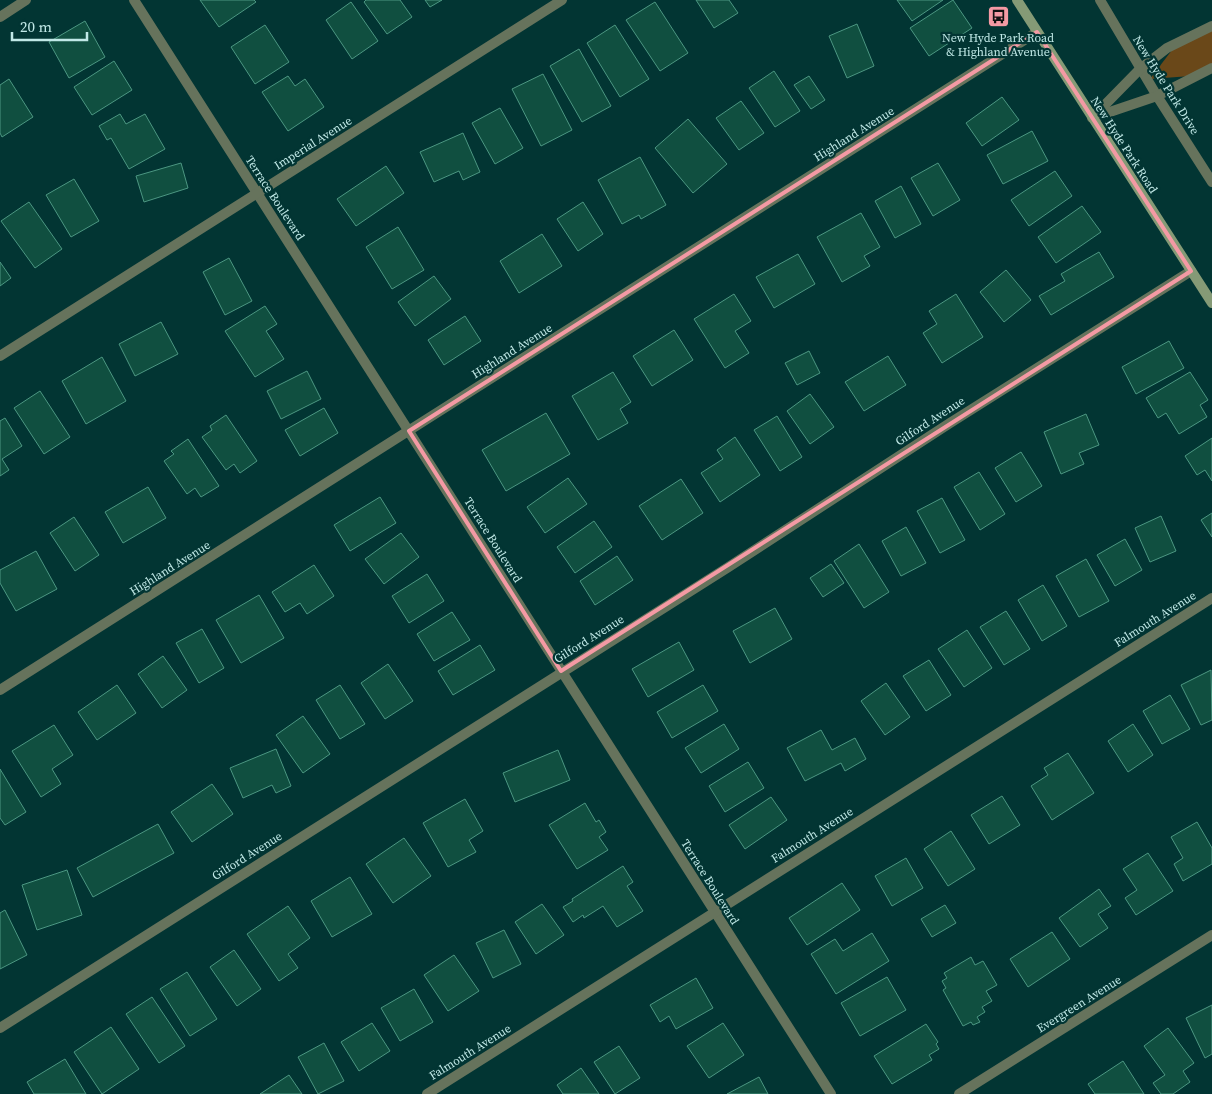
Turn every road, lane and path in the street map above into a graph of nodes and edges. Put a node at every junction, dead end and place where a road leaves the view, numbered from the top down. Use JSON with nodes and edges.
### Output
{"nodes":[{"id":1,"x":26,"y":0,"type":"edge"},
{"id":2,"x":134,"y":0,"type":"edge"},
{"id":3,"x":562,"y":0,"type":"edge"},
{"id":4,"x":1017,"y":0,"type":"edge"},
{"id":5,"x":1100,"y":0,"type":"edge"},
{"id":6,"x":0,"y":17,"type":"edge"},
{"id":7,"x":1212,"y":26,"type":"edge"},
{"id":8,"x":1038,"y":32,"type":"junction"},
{"id":9,"x":1212,"y":68,"type":"edge"},
{"id":10,"x":1140,"y":69,"type":"junction"},
{"id":11,"x":1157,"y":96,"type":"junction"},
{"id":12,"x":1092,"y":118,"type":"junction"},
{"id":13,"x":1212,"y":182,"type":"edge"},
{"id":14,"x":257,"y":193,"type":"junction"},
{"id":15,"x":1191,"y":271,"type":"junction"},
{"id":16,"x":1212,"y":303,"type":"edge"},
{"id":17,"x":0,"y":356,"type":"edge"},
{"id":18,"x":409,"y":431,"type":"junction"},
{"id":19,"x":1212,"y":598,"type":"edge"},
{"id":20,"x":561,"y":671,"type":"junction"},
{"id":21,"x":0,"y":690,"type":"edge"},
{"id":22,"x":714,"y":911,"type":"junction"},
{"id":23,"x":1212,"y":935,"type":"edge"},
{"id":24,"x":0,"y":1028,"type":"edge"},
{"id":25,"x":427,"y":1094,"type":"edge"},
{"id":26,"x":830,"y":1094,"type":"edge"},
{"id":27,"x":959,"y":1094,"type":"edge"}],
"edges":[{"from":1,"to":6,"type":"street"},
{"from":2,"to":14,"type":"street","name":"Terrace Boulevard"},
{"from":3,"to":14,"type":"street","name":"Imperial Avenue"},
{"from":4,"to":8,"type":"main road","name":"New Hyde Park Road"},
{"from":5,"to":10,"type":"street","name":"New Hyde Park Drive"},
{"from":7,"to":10,"type":"street"},
{"from":8,"to":12,"type":"main road","name":"New Hyde Park Road"},
{"from":8,"to":18,"type":"street","name":"Highland Avenue"},
{"from":9,"to":11,"type":"street"},
{"from":10,"to":11,"type":"street","name":"New Hyde Park Drive"},
{"from":10,"to":12,"type":"street"},
{"from":11,"to":12,"type":"street"},
{"from":11,"to":13,"type":"street","name":"New Hyde Park Drive"},
{"from":12,"to":15,"type":"main road","name":"New Hyde Park Road"},
{"from":14,"to":17,"type":"street","name":"Imperial Avenue"},
{"from":14,"to":18,"type":"street","name":"Terrace Boulevard"},
{"from":15,"to":16,"type":"main road","name":"New Hyde Park Road"},
{"from":15,"to":20,"type":"street","name":"Gilford Avenue"},
{"from":18,"to":20,"type":"street","name":"Terrace Boulevard"},
{"from":18,"to":21,"type":"street","name":"Highland Avenue"},
{"from":19,"to":22,"type":"street","name":"Falmouth Avenue"},
{"from":20,"to":22,"type":"street","name":"Terrace Boulevard"},
{"from":20,"to":24,"type":"street","name":"Gilford Avenue"},
{"from":22,"to":25,"type":"street","name":"Falmouth Avenue"},
{"from":22,"to":26,"type":"street","name":"Terrace Boulevard"},
{"from":23,"to":27,"type":"street","name":"Evergreen Avenue"}]}
